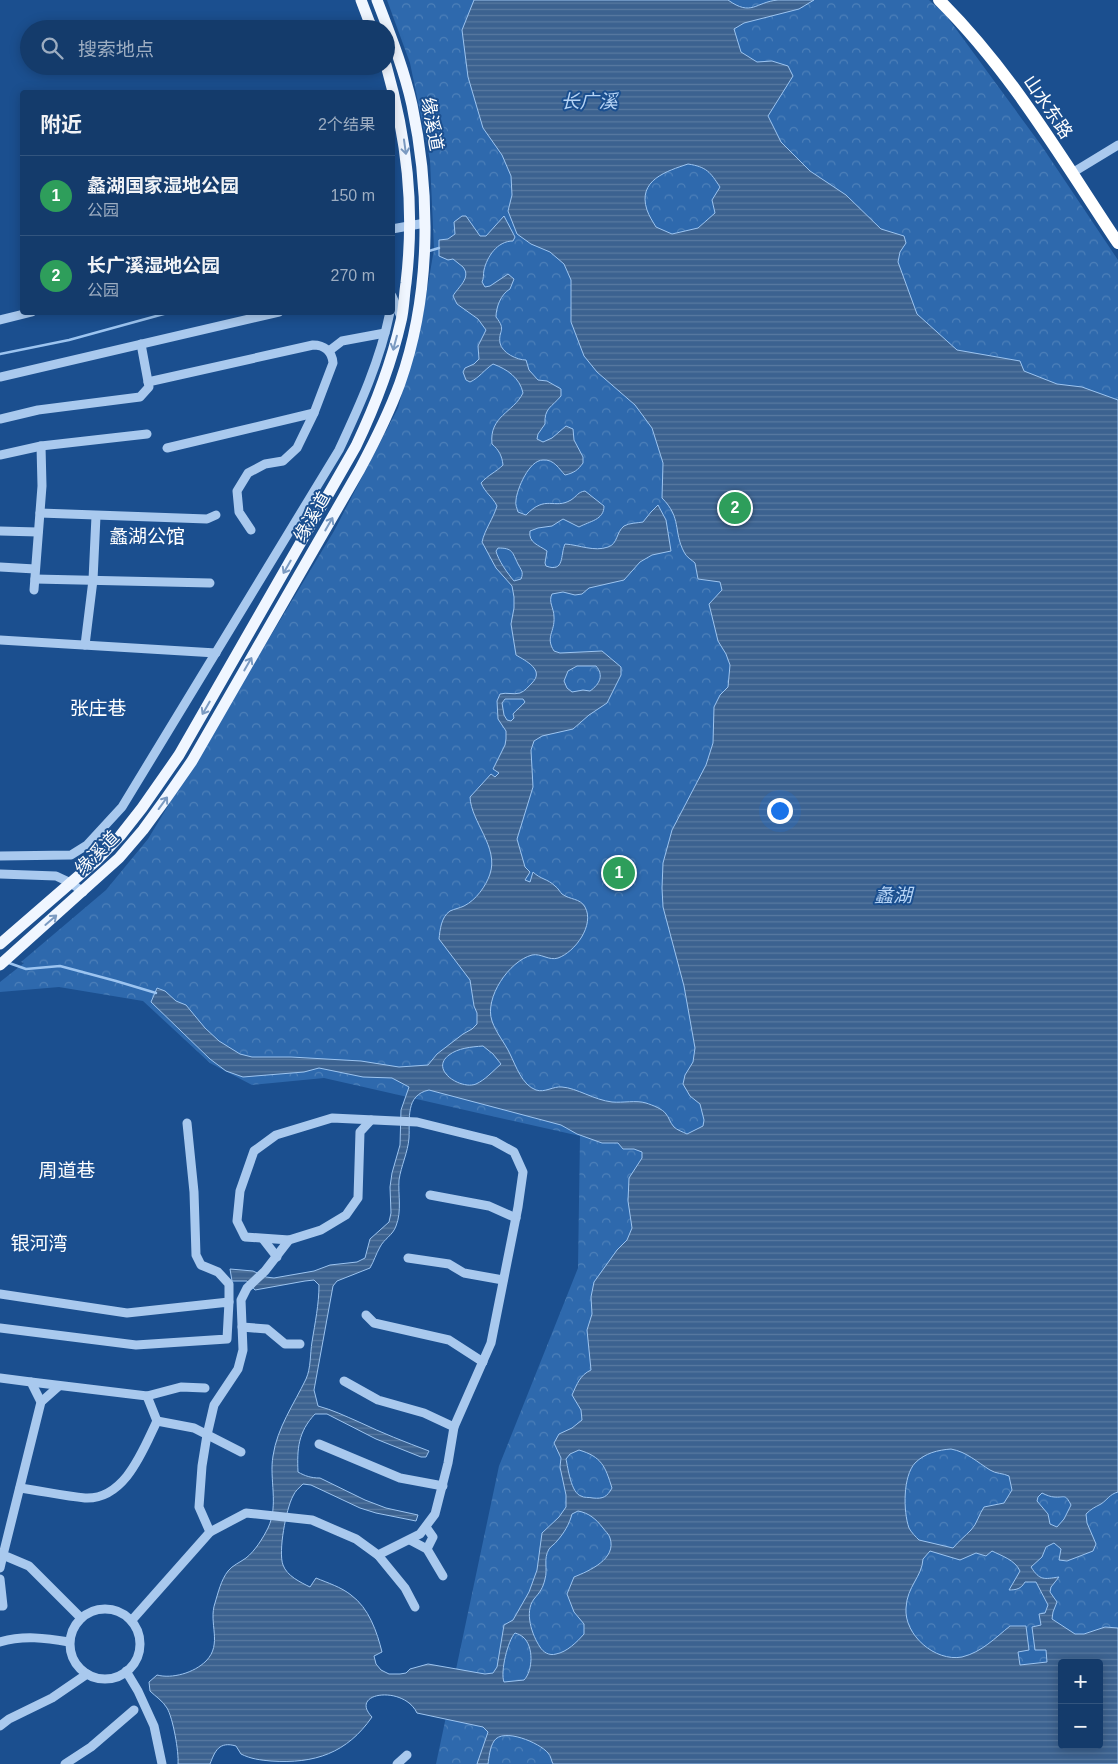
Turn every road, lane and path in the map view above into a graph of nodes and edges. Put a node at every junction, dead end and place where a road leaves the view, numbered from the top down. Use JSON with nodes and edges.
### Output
{"nodes":[{"id":1,"x":361,"y":0,"type":"edge"},
{"id":2,"x":377,"y":0,"type":"edge"},
{"id":3,"x":941,"y":1,"type":"edge"},
{"id":4,"x":369,"y":20,"type":"edge"},
{"id":5,"x":385,"y":20,"type":"edge"},
{"id":6,"x":395,"y":47,"type":"edge"},
{"id":7,"x":388,"y":75,"type":"edge"},
{"id":8,"x":392,"y":90,"type":"edge"},
{"id":9,"x":395,"y":102,"type":"edge"},
{"id":10,"x":1118,"y":144,"type":"edge"},
{"id":11,"x":1072,"y":174,"type":"junction"},
{"id":12,"x":425,"y":223,"type":"junction"},
{"id":13,"x":409,"y":225,"type":"junction"},
{"id":14,"x":395,"y":228,"type":"edge"},
{"id":15,"x":1118,"y":242,"type":"edge"},
{"id":16,"x":395,"y":302,"type":"edge"},
{"id":17,"x":20,"y":315,"type":"edge"},
{"id":18,"x":266,"y":315,"type":"edge"},
{"id":19,"x":389,"y":315,"type":"edge"},
{"id":20,"x":0,"y":320,"type":"edge"},
{"id":21,"x":402,"y":320,"type":"junction"},
{"id":22,"x":386,"y":333,"type":"junction"},
{"id":23,"x":141,"y":344,"type":"junction"},
{"id":24,"x":329,"y":350,"type":"junction"},
{"id":25,"x":0,"y":376,"type":"edge"},
{"id":26,"x":148,"y":382,"type":"junction"},
{"id":27,"x":314,"y":413,"type":"junction"},
{"id":28,"x":0,"y":419,"type":"edge"},
{"id":29,"x":147,"y":434,"type":"dead end"},
{"id":30,"x":41,"y":446,"type":"junction"},
{"id":31,"x":167,"y":448,"type":"dead end"},
{"id":32,"x":0,"y":455,"type":"edge"},
{"id":33,"x":40,"y":513,"type":"junction"},
{"id":34,"x":96,"y":516,"type":"junction"},
{"id":35,"x":216,"y":516,"type":"dead end"},
{"id":36,"x":251,"y":530,"type":"dead end"},
{"id":37,"x":0,"y":531,"type":"edge"},
{"id":38,"x":38,"y":532,"type":"junction"},
{"id":39,"x":0,"y":568,"type":"edge"},
{"id":40,"x":35,"y":569,"type":"junction"},
{"id":41,"x":34,"y":579,"type":"junction"},
{"id":42,"x":93,"y":580,"type":"junction"},
{"id":43,"x":210,"y":584,"type":"dead end"},
{"id":44,"x":34,"y":590,"type":"dead end"},
{"id":45,"x":0,"y":640,"type":"edge"},
{"id":46,"x":85,"y":645,"type":"junction"},
{"id":47,"x":216,"y":652,"type":"junction"},
{"id":48,"x":0,"y":856,"type":"edge"},
{"id":49,"x":0,"y":874,"type":"edge"},
{"id":50,"x":71,"y":883,"type":"junction"},
{"id":51,"x":82,"y":892,"type":"junction"},
{"id":52,"x":0,"y":944,"type":"edge"},
{"id":53,"x":0,"y":964,"type":"edge"},
{"id":54,"x":351,"y":1119,"type":"junction"},
{"id":55,"x":371,"y":1120,"type":"junction"},
{"id":56,"x":187,"y":1123,"type":"dead end"},
{"id":57,"x":360,"y":1132,"type":"junction"},
{"id":58,"x":430,"y":1194,"type":"dead end"},
{"id":59,"x":516,"y":1218,"type":"junction"},
{"id":60,"x":263,"y":1239,"type":"junction"},
{"id":61,"x":290,"y":1240,"type":"junction"},
{"id":62,"x":277,"y":1257,"type":"junction"},
{"id":63,"x":408,"y":1258,"type":"dead end"},
{"id":64,"x":504,"y":1280,"type":"junction"},
{"id":65,"x":0,"y":1294,"type":"edge"},
{"id":66,"x":229,"y":1302,"type":"junction"},
{"id":67,"x":366,"y":1314,"type":"dead end"},
{"id":68,"x":242,"y":1327,"type":"junction"},
{"id":69,"x":0,"y":1328,"type":"edge"},
{"id":70,"x":300,"y":1344,"type":"dead end"},
{"id":71,"x":483,"y":1362,"type":"junction"},
{"id":72,"x":0,"y":1378,"type":"edge"},
{"id":73,"x":344,"y":1381,"type":"dead end"},
{"id":74,"x":31,"y":1382,"type":"junction"},
{"id":75,"x":59,"y":1386,"type":"junction"},
{"id":76,"x":205,"y":1388,"type":"dead end"},
{"id":77,"x":147,"y":1396,"type":"junction"},
{"id":78,"x":40,"y":1402,"type":"junction"},
{"id":79,"x":157,"y":1421,"type":"junction"},
{"id":80,"x":454,"y":1428,"type":"junction"},
{"id":81,"x":207,"y":1435,"type":"junction"},
{"id":82,"x":319,"y":1444,"type":"dead end"},
{"id":83,"x":241,"y":1452,"type":"dead end"},
{"id":84,"x":443,"y":1486,"type":"junction"},
{"id":85,"x":20,"y":1488,"type":"junction"},
{"id":86,"x":426,"y":1527,"type":"junction"},
{"id":87,"x":210,"y":1532,"type":"junction"},
{"id":88,"x":410,"y":1540,"type":"junction"},
{"id":89,"x":3,"y":1541,"type":"edge"},
{"id":90,"x":428,"y":1549,"type":"junction"},
{"id":91,"x":3,"y":1555,"type":"junction"},
{"id":92,"x":378,"y":1555,"type":"junction"},
{"id":93,"x":0,"y":1568,"type":"edge"},
{"id":94,"x":443,"y":1576,"type":"dead end"},
{"id":95,"x":0,"y":1579,"type":"edge"},
{"id":96,"x":0,"y":1606,"type":"edge"},
{"id":97,"x":415,"y":1607,"type":"dead end"},
{"id":98,"x":81,"y":1618,"type":"junction"},
{"id":99,"x":132,"y":1620,"type":"junction"},
{"id":100,"x":0,"y":1642,"type":"edge"},
{"id":101,"x":69,"y":1642,"type":"junction"},
{"id":102,"x":126,"y":1671,"type":"junction"},
{"id":103,"x":86,"y":1674,"type":"junction"},
{"id":104,"x":134,"y":1710,"type":"dead end"},
{"id":105,"x":0,"y":1726,"type":"edge"},
{"id":106,"x":407,"y":1755,"type":"dead end"},
{"id":107,"x":65,"y":1764,"type":"edge"},
{"id":108,"x":162,"y":1764,"type":"edge"},
{"id":109,"x":397,"y":1764,"type":"edge"}],
"edges":[{"from":1,"to":4,"type":"main road"},
{"from":2,"to":5,"type":"main road","name":"缘溪道"},
{"from":3,"to":11,"type":"highway","name":"山水东路"},
{"from":6,"to":12,"type":"main road","name":"缘溪道"},
{"from":7,"to":8,"type":"main road","name":"缘溪道","one_way":true},
{"from":9,"to":13,"type":"main road","name":"缘溪道","one_way":true},
{"from":10,"to":11,"type":"street"},
{"from":11,"to":15,"type":"highway","name":"山水东路"},
{"from":12,"to":13,"type":"street"},
{"from":51,"to":12,"type":"main road","name":"缘溪道","one_way":true},
{"from":13,"to":14,"type":"street"},
{"from":13,"to":21,"type":"main road","name":"缘溪道"},
{"from":16,"to":21,"type":"street"},
{"from":17,"to":20,"type":"street"},
{"from":18,"to":23,"type":"street"},
{"from":19,"to":22,"type":"street"},
{"from":21,"to":50,"type":"main road","name":"缘溪道","one_way":true},
{"from":22,"to":24,"type":"street"},
{"from":22,"to":47,"type":"street"},
{"from":23,"to":25,"type":"street"},
{"from":23,"to":26,"type":"street"},
{"from":24,"to":26,"type":"street"},
{"from":24,"to":27,"type":"street"},
{"from":26,"to":28,"type":"street"},
{"from":27,"to":31,"type":"street"},
{"from":27,"to":36,"type":"street"},
{"from":29,"to":30,"type":"street"},
{"from":30,"to":32,"type":"street"},
{"from":30,"to":33,"type":"street"},
{"from":33,"to":34,"type":"street"},
{"from":33,"to":38,"type":"street"},
{"from":34,"to":35,"type":"street"},
{"from":34,"to":42,"type":"street"},
{"from":37,"to":38,"type":"street"},
{"from":38,"to":40,"type":"street"},
{"from":39,"to":40,"type":"street"},
{"from":40,"to":41,"type":"street"},
{"from":41,"to":42,"type":"street"},
{"from":41,"to":44,"type":"street"},
{"from":42,"to":43,"type":"street"},
{"from":42,"to":46,"type":"street"},
{"from":45,"to":46,"type":"street"},
{"from":46,"to":47,"type":"street"},
{"from":47,"to":48,"type":"street"},
{"from":49,"to":50,"type":"street"},
{"from":50,"to":51,"type":"street"},
{"from":50,"to":52,"type":"main road","name":"缘溪道"},
{"from":53,"to":51,"type":"main road","name":"缘溪道","one_way":true},
{"from":54,"to":55,"type":"street"},
{"from":54,"to":57,"type":"street"},
{"from":54,"to":60,"type":"street"},
{"from":55,"to":57,"type":"street"},
{"from":55,"to":59,"type":"street"},
{"from":56,"to":66,"type":"street"},
{"from":57,"to":61,"type":"street"},
{"from":58,"to":59,"type":"street"},
{"from":59,"to":64,"type":"street"},
{"from":60,"to":61,"type":"street"},
{"from":60,"to":62,"type":"street"},
{"from":61,"to":62,"type":"street"},
{"from":62,"to":68,"type":"street"},
{"from":63,"to":64,"type":"street"},
{"from":64,"to":71,"type":"street"},
{"from":65,"to":66,"type":"street"},
{"from":66,"to":69,"type":"street"},
{"from":67,"to":71,"type":"street"},
{"from":68,"to":70,"type":"street"},
{"from":68,"to":81,"type":"street"},
{"from":71,"to":80,"type":"street"},
{"from":72,"to":74,"type":"street"},
{"from":73,"to":80,"type":"street"},
{"from":74,"to":75,"type":"street"},
{"from":74,"to":78,"type":"street"},
{"from":75,"to":77,"type":"street"},
{"from":75,"to":78,"type":"street"},
{"from":76,"to":77,"type":"street"},
{"from":77,"to":79,"type":"street"},
{"from":78,"to":85,"type":"street"},
{"from":79,"to":81,"type":"street"},
{"from":79,"to":85,"type":"street"},
{"from":80,"to":84,"type":"street"},
{"from":81,"to":83,"type":"street"},
{"from":81,"to":87,"type":"street"},
{"from":82,"to":84,"type":"street"},
{"from":84,"to":86,"type":"street"},
{"from":85,"to":89,"type":"street"},
{"from":86,"to":88,"type":"street"},
{"from":86,"to":90,"type":"street"},
{"from":87,"to":92,"type":"street"},
{"from":87,"to":99,"type":"street"},
{"from":88,"to":90,"type":"street"},
{"from":88,"to":92,"type":"street"},
{"from":89,"to":91,"type":"street"},
{"from":90,"to":94,"type":"street"},
{"from":91,"to":93,"type":"street"},
{"from":91,"to":98,"type":"street"},
{"from":92,"to":97,"type":"street"},
{"from":95,"to":96,"type":"street"},
{"from":98,"to":99,"type":"street"},
{"from":98,"to":101,"type":"street"},
{"from":99,"to":102,"type":"street"},
{"from":100,"to":101,"type":"street"},
{"from":101,"to":103,"type":"street"},
{"from":102,"to":103,"type":"street"},
{"from":102,"to":108,"type":"street"},
{"from":103,"to":105,"type":"street"},
{"from":104,"to":107,"type":"street"},
{"from":106,"to":109,"type":"street"}]}
